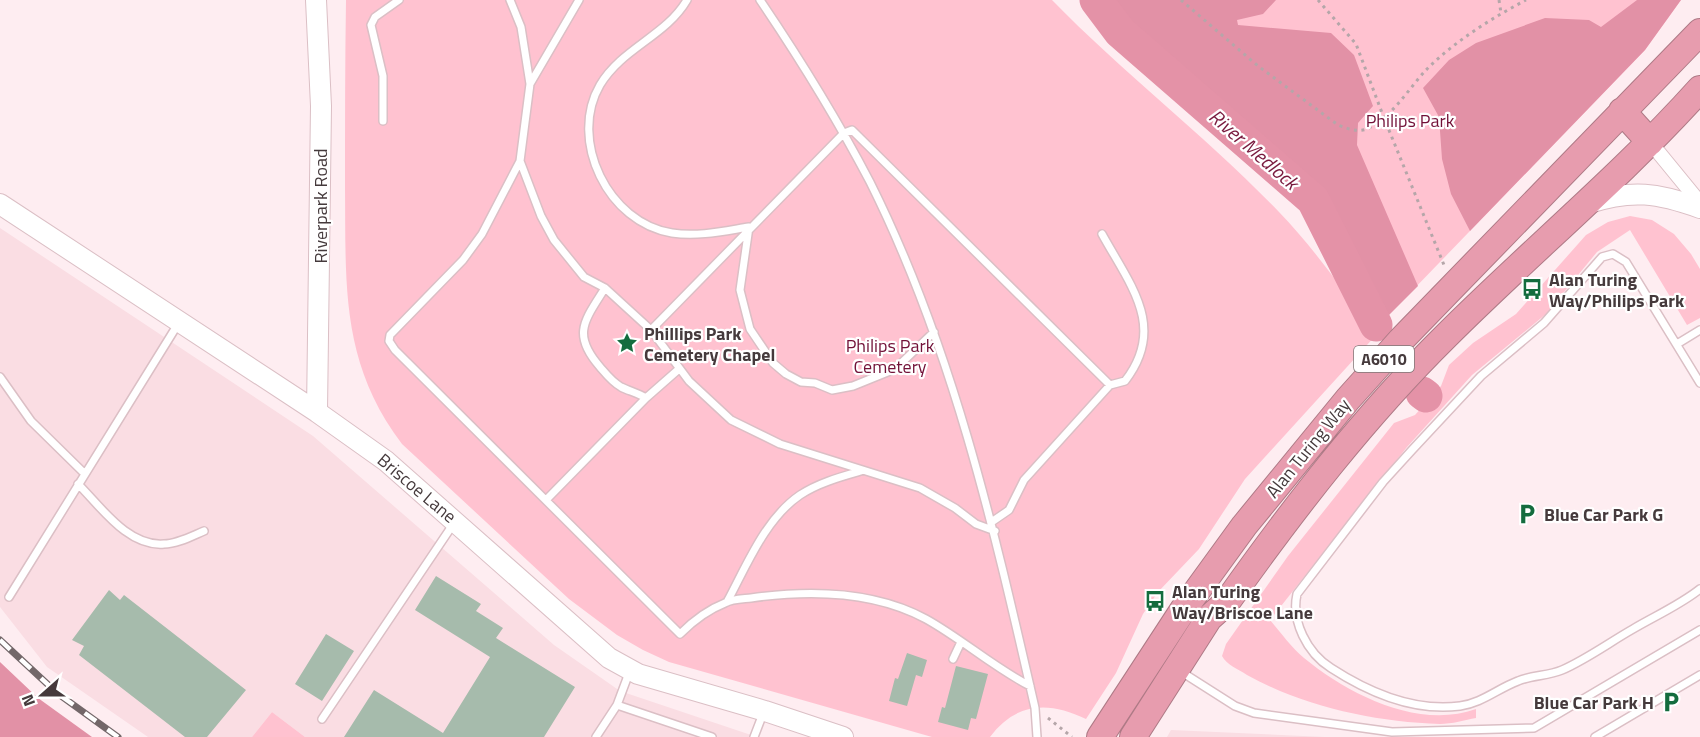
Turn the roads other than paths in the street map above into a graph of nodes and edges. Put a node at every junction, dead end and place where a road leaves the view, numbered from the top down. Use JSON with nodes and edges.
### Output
{"nodes":[{"id":1,"x":316,"y":0,"type":"edge"},
{"id":2,"x":399,"y":0,"type":"edge"},
{"id":3,"x":510,"y":0,"type":"edge"},
{"id":4,"x":579,"y":0,"type":"edge"},
{"id":5,"x":687,"y":0,"type":"edge"},
{"id":6,"x":760,"y":0,"type":"edge"},
{"id":7,"x":1700,"y":32,"type":"edge"},
{"id":8,"x":530,"y":84,"type":"junction"},
{"id":9,"x":1700,"y":89,"type":"edge"},
{"id":10,"x":1622,"y":111,"type":"junction"},
{"id":11,"x":383,"y":121,"type":"dead end"},
{"id":12,"x":844,"y":133,"type":"junction"},
{"id":13,"x":1650,"y":142,"type":"junction"},
{"id":14,"x":520,"y":161,"type":"junction"},
{"id":15,"x":1589,"y":203,"type":"junction"},
{"id":16,"x":1700,"y":203,"type":"edge"},
{"id":17,"x":0,"y":204,"type":"edge"},
{"id":18,"x":1700,"y":208,"type":"edge"},
{"id":19,"x":749,"y":227,"type":"junction"},
{"id":20,"x":1102,"y":234,"type":"dead end"},
{"id":21,"x":605,"y":288,"type":"junction"},
{"id":22,"x":180,"y":321,"type":"junction"},
{"id":23,"x":651,"y":330,"type":"junction"},
{"id":24,"x":1700,"y":330,"type":"edge"},
{"id":25,"x":934,"y":332,"type":"junction"},
{"id":26,"x":1677,"y":344,"type":"junction"},
{"id":27,"x":679,"y":369,"type":"junction"},
{"id":28,"x":0,"y":377,"type":"edge"},
{"id":29,"x":1700,"y":383,"type":"edge"},
{"id":30,"x":1110,"y":385,"type":"junction"},
{"id":31,"x":646,"y":398,"type":"junction"},
{"id":32,"x":317,"y":412,"type":"junction"},
{"id":33,"x":861,"y":471,"type":"junction"},
{"id":34,"x":85,"y":474,"type":"junction"},
{"id":35,"x":78,"y":484,"type":"junction"},
{"id":36,"x":547,"y":499,"type":"junction"},
{"id":37,"x":993,"y":520,"type":"junction"},
{"id":38,"x":456,"y":521,"type":"junction"},
{"id":39,"x":204,"y":531,"type":"dead end"},
{"id":40,"x":995,"y":531,"type":"junction"},
{"id":41,"x":1700,"y":589,"type":"edge"},
{"id":42,"x":9,"y":597,"type":"dead end"},
{"id":43,"x":727,"y":602,"type":"junction"},
{"id":44,"x":1700,"y":630,"type":"edge"},
{"id":45,"x":961,"y":642,"type":"junction"},
{"id":46,"x":953,"y":659,"type":"dead end"},
{"id":47,"x":1176,"y":668,"type":"junction"},
{"id":48,"x":630,"y":670,"type":"junction"},
{"id":49,"x":1700,"y":675,"type":"edge"},
{"id":50,"x":1030,"y":686,"type":"junction"},
{"id":51,"x":617,"y":705,"type":"junction"},
{"id":52,"x":765,"y":711,"type":"junction"},
{"id":53,"x":322,"y":719,"type":"dead end"},
{"id":54,"x":596,"y":737,"type":"edge"},
{"id":55,"x":712,"y":737,"type":"edge"},
{"id":56,"x":754,"y":737,"type":"edge"},
{"id":57,"x":843,"y":737,"type":"edge"},
{"id":58,"x":1037,"y":737,"type":"edge"},
{"id":59,"x":1100,"y":737,"type":"edge"},
{"id":60,"x":1133,"y":737,"type":"edge"},
{"id":61,"x":1595,"y":737,"type":"edge"}],
"edges":[{"from":1,"to":32,"type":"street","name":"Riverpark Road"},
{"from":2,"to":11,"type":"lane"},
{"from":3,"to":8,"type":"lane"},
{"from":4,"to":8,"type":"lane"},
{"from":5,"to":19,"type":"lane"},
{"from":6,"to":12,"type":"lane"},
{"from":7,"to":10,"type":"highway","name":"Alan Turing Way","number":"A6010"},
{"from":8,"to":14,"type":"lane"},
{"from":9,"to":13,"type":"highway","name":"Alan Turing Way","number":"A6010"},
{"from":10,"to":13,"type":"highway"},
{"from":10,"to":59,"type":"highway","name":"Alan Turing Way","number":"A6010"},
{"from":12,"to":19,"type":"lane"},
{"from":12,"to":25,"type":"lane"},
{"from":12,"to":30,"type":"lane"},
{"from":13,"to":15,"type":"highway","name":"Alan Turing Way","number":"A6010"},
{"from":13,"to":16,"type":"street"},
{"from":14,"to":21,"type":"lane"},
{"from":14,"to":36,"type":"lane"},
{"from":15,"to":18,"type":"street"},
{"from":15,"to":47,"type":"highway","name":"Alan Turing Way","number":"A6010"},
{"from":17,"to":22,"type":"street","name":"Briscoe Lane"},
{"from":19,"to":23,"type":"lane"},
{"from":19,"to":25,"type":"lane"},
{"from":20,"to":30,"type":"lane"},
{"from":21,"to":23,"type":"lane"},
{"from":21,"to":31,"type":"lane"},
{"from":22,"to":32,"type":"street","name":"Briscoe Lane"},
{"from":22,"to":34,"type":"lane"},
{"from":23,"to":27,"type":"lane"},
{"from":24,"to":26,"type":"lane"},
{"from":25,"to":37,"type":"lane"},
{"from":26,"to":29,"type":"lane"},
{"from":26,"to":41,"type":"lane"},
{"from":27,"to":31,"type":"lane"},
{"from":27,"to":33,"type":"lane"},
{"from":28,"to":34,"type":"lane"},
{"from":30,"to":37,"type":"lane"},
{"from":31,"to":36,"type":"lane"},
{"from":32,"to":38,"type":"street","name":"Briscoe Lane"},
{"from":33,"to":40,"type":"lane"},
{"from":33,"to":43,"type":"lane"},
{"from":34,"to":35,"type":"lane"},
{"from":35,"to":39,"type":"lane"},
{"from":35,"to":42,"type":"lane"},
{"from":36,"to":43,"type":"lane"},
{"from":37,"to":40,"type":"lane"},
{"from":38,"to":48,"type":"street","name":"Briscoe Lane"},
{"from":38,"to":53,"type":"lane"},
{"from":40,"to":50,"type":"lane"},
{"from":43,"to":45,"type":"lane"},
{"from":44,"to":47,"type":"lane"},
{"from":45,"to":46,"type":"lane"},
{"from":45,"to":50,"type":"lane"},
{"from":47,"to":60,"type":"highway","name":"Alan Turing Way","number":"A6010"},
{"from":48,"to":51,"type":"lane"},
{"from":48,"to":52,"type":"street","name":"Briscoe Lane"},
{"from":49,"to":61,"type":"lane"},
{"from":50,"to":58,"type":"lane"},
{"from":51,"to":54,"type":"lane"},
{"from":51,"to":55,"type":"lane"},
{"from":52,"to":56,"type":"lane"},
{"from":52,"to":57,"type":"street","name":"Briscoe Lane"}]}
